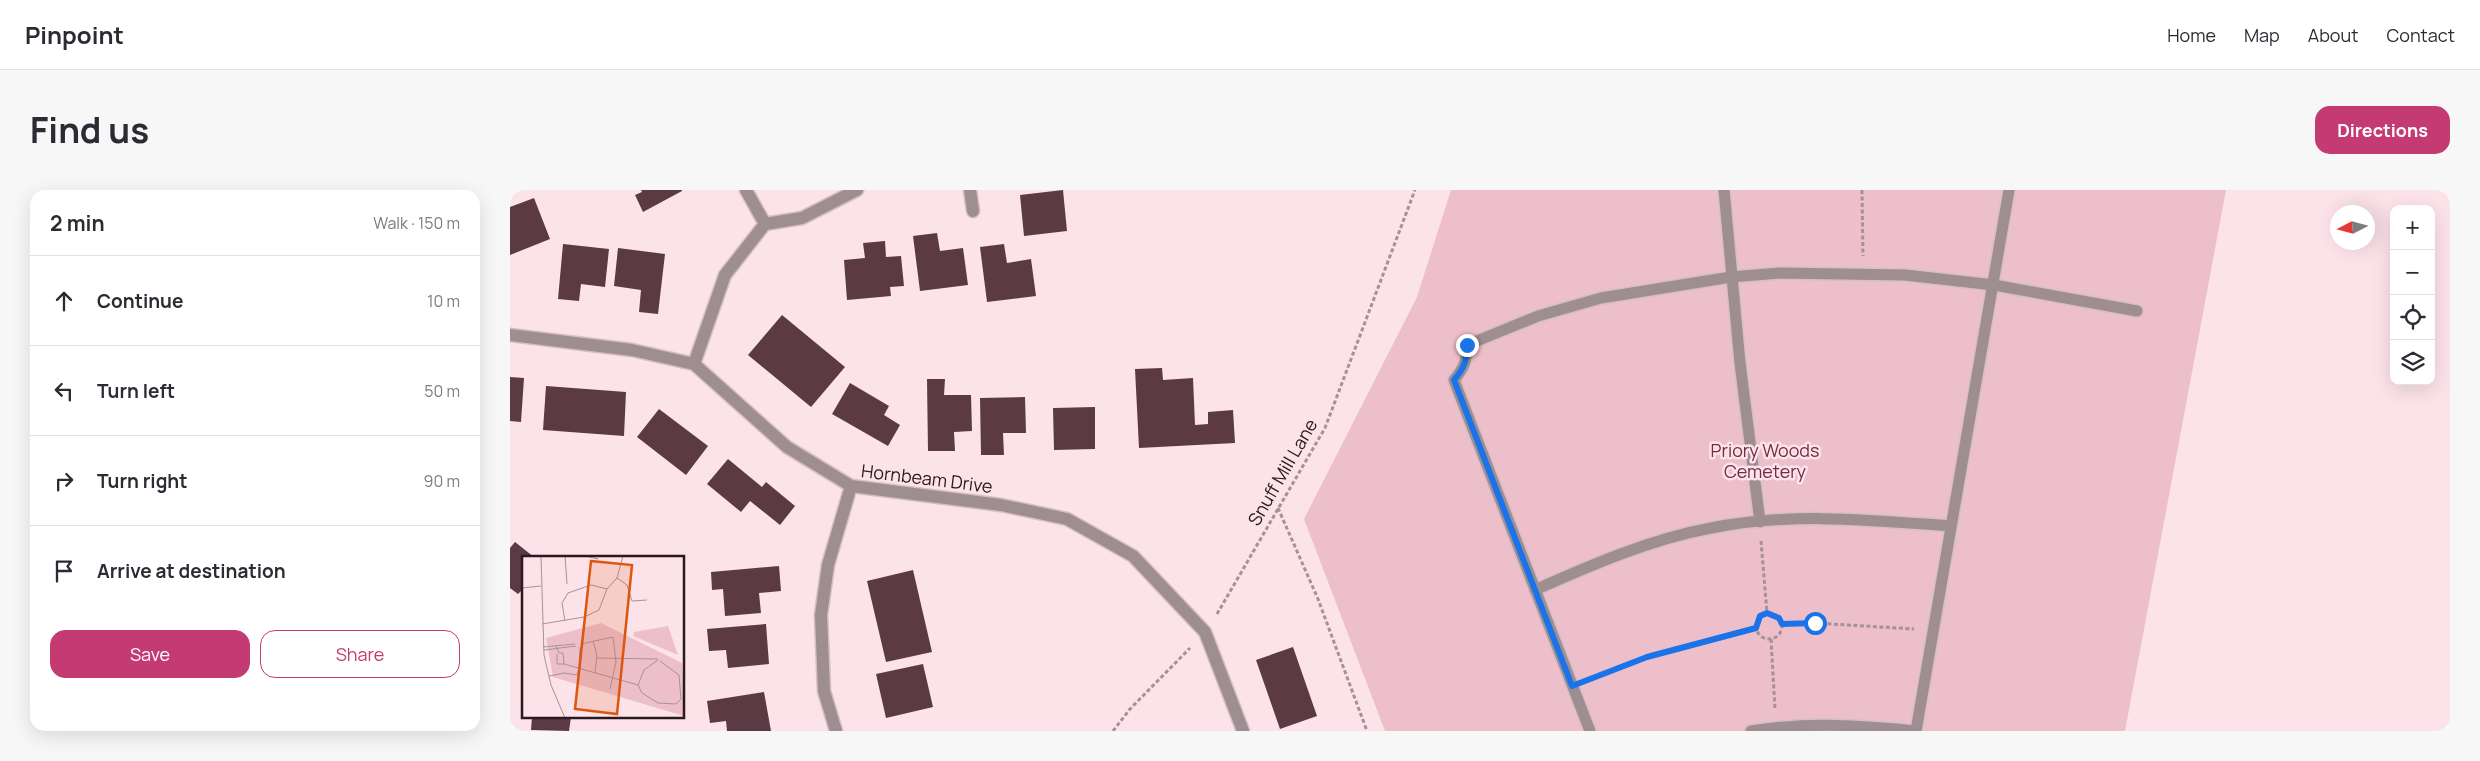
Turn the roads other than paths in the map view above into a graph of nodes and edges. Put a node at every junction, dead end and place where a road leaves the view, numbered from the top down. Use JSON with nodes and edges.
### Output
{"nodes":[{"id":1,"x":746,"y":190,"type":"edge"},
{"id":2,"x":857,"y":190,"type":"edge"},
{"id":3,"x":970,"y":190,"type":"edge"},
{"id":4,"x":1724,"y":190,"type":"edge"},
{"id":5,"x":2009,"y":190,"type":"edge"},
{"id":6,"x":973,"y":211,"type":"dead end"},
{"id":7,"x":765,"y":224,"type":"junction"},
{"id":8,"x":1731,"y":276,"type":"junction"},
{"id":9,"x":1994,"y":285,"type":"junction"},
{"id":10,"x":2137,"y":311,"type":"dead end"},
{"id":11,"x":510,"y":335,"type":"edge"},
{"id":12,"x":694,"y":364,"type":"junction"},
{"id":13,"x":851,"y":486,"type":"junction"},
{"id":14,"x":1760,"y":522,"type":"junction"},
{"id":15,"x":1951,"y":526,"type":"junction"},
{"id":16,"x":1535,"y":590,"type":"junction"},
{"id":17,"x":836,"y":731,"type":"edge"},
{"id":18,"x":1243,"y":731,"type":"edge"},
{"id":19,"x":1590,"y":731,"type":"edge"},
{"id":20,"x":1751,"y":731,"type":"edge"},
{"id":21,"x":1916,"y":731,"type":"edge"}],
"edges":[{"from":1,"to":7,"type":"street"},
{"from":2,"to":7,"type":"street"},
{"from":3,"to":6,"type":"street"},
{"from":4,"to":8,"type":"lane"},
{"from":5,"to":9,"type":"lane"},
{"from":7,"to":12,"type":"street"},
{"from":8,"to":9,"type":"lane"},
{"from":8,"to":14,"type":"lane"},
{"from":8,"to":16,"type":"lane"},
{"from":9,"to":10,"type":"lane"},
{"from":9,"to":15,"type":"lane"},
{"from":11,"to":12,"type":"street","name":"Hornbeam Drive"},
{"from":12,"to":13,"type":"street","name":"Hornbeam Drive"},
{"from":13,"to":17,"type":"street"},
{"from":13,"to":18,"type":"street","name":"Hornbeam Drive"},
{"from":14,"to":15,"type":"lane"},
{"from":14,"to":16,"type":"lane"},
{"from":15,"to":21,"type":"lane"},
{"from":16,"to":19,"type":"lane"},
{"from":20,"to":21,"type":"lane"}]}
